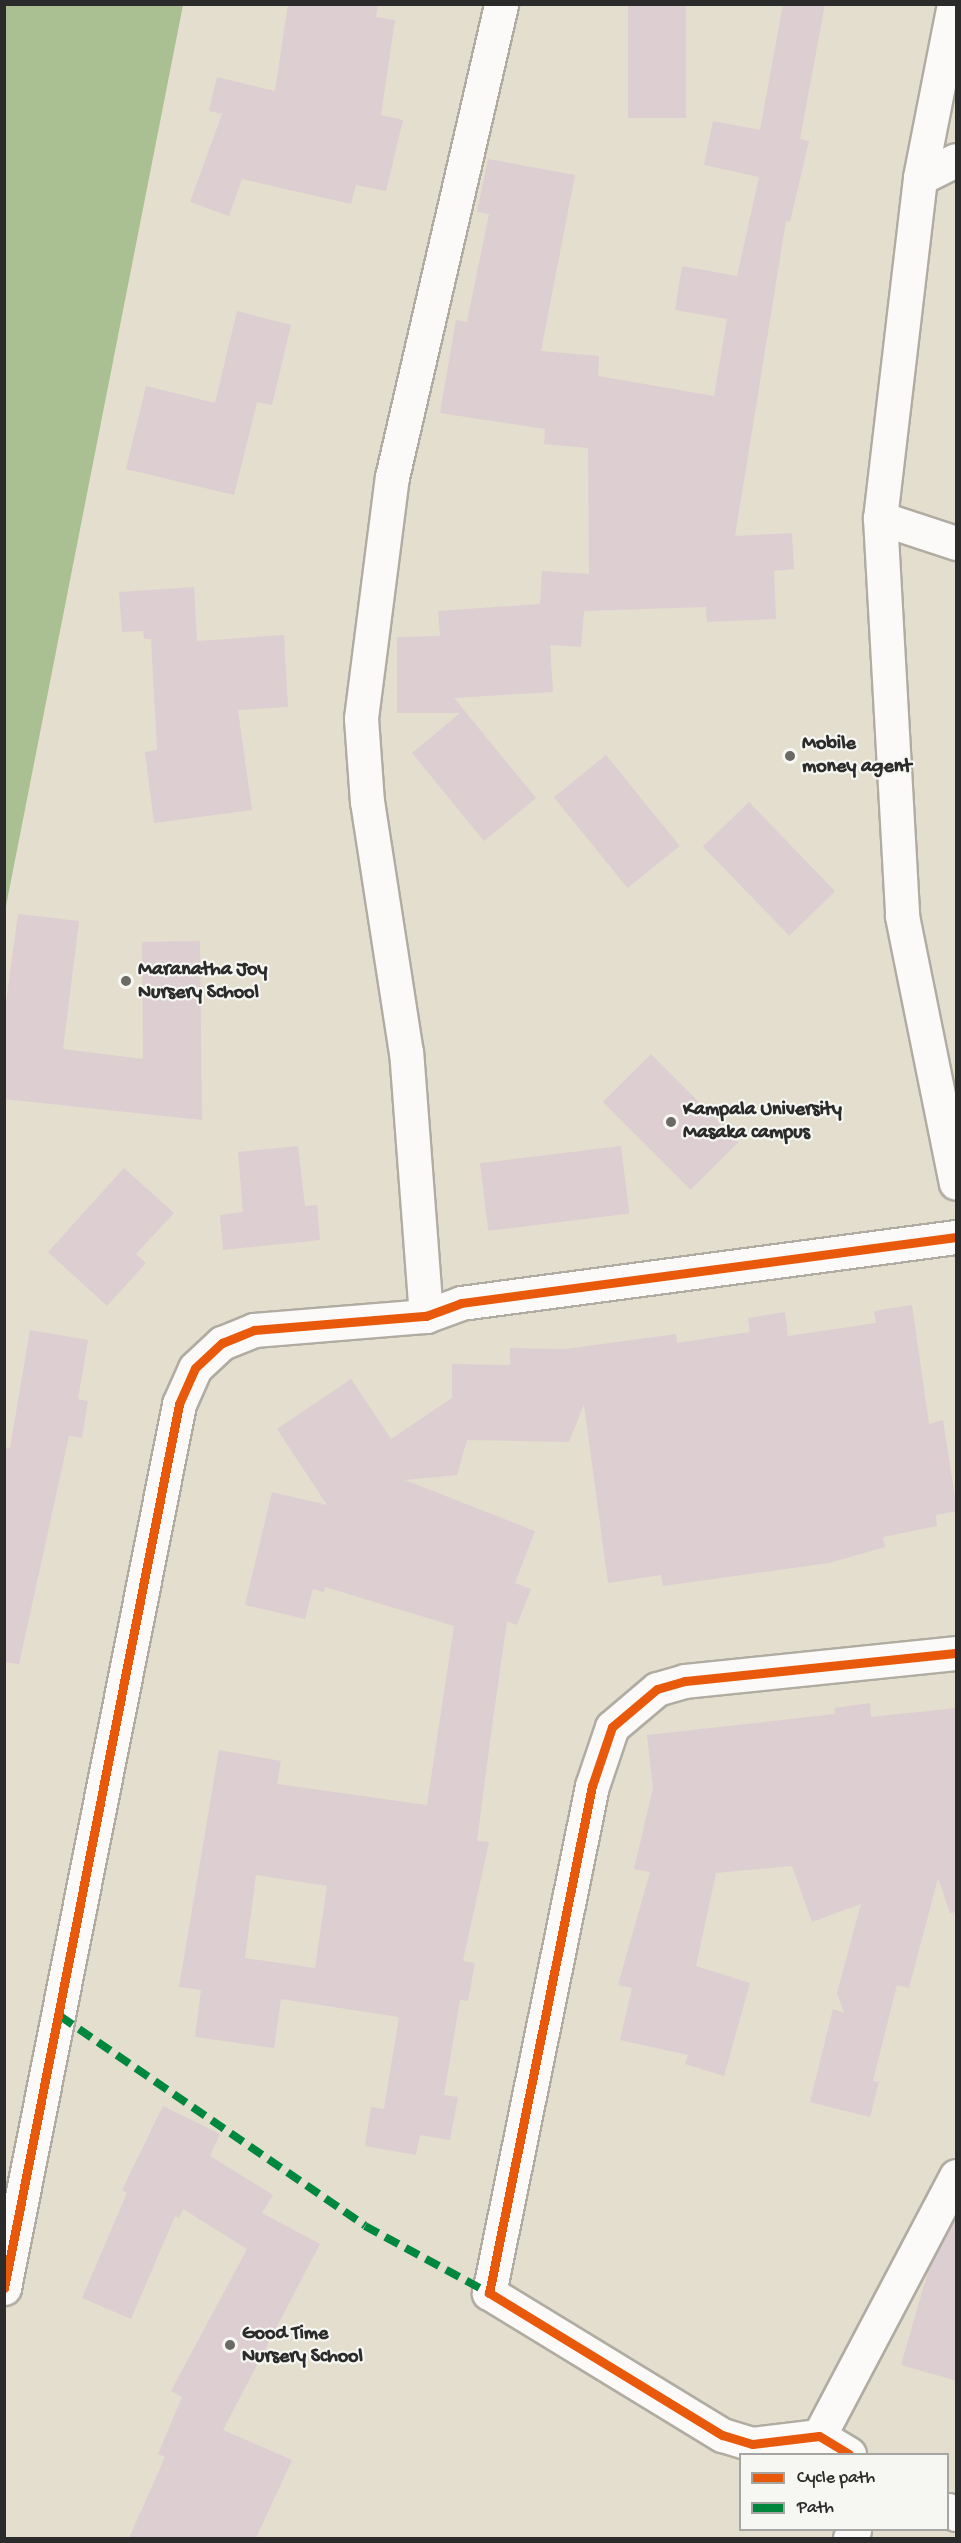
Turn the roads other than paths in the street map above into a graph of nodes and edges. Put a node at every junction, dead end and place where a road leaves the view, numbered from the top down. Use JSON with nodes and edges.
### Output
{"nodes":[{"id":1,"x":501,"y":4,"type":"edge"},
{"id":2,"x":954,"y":4,"type":"edge"},
{"id":3,"x":951,"y":48,"type":"edge"},
{"id":4,"x":957,"y":160,"type":"edge"},
{"id":5,"x":920,"y":178,"type":"junction"},
{"id":6,"x":880,"y":518,"type":"junction"},
{"id":7,"x":957,"y":543,"type":"edge"},
{"id":8,"x":957,"y":1183,"type":"edge"},
{"id":9,"x":957,"y":1237,"type":"edge"},
{"id":10,"x":426,"y":1316,"type":"junction"},
{"id":11,"x":957,"y":1653,"type":"edge"},
{"id":12,"x":957,"y":2176,"type":"edge"},
{"id":13,"x":4,"y":2288,"type":"edge"},
{"id":14,"x":819,"y":2436,"type":"junction"},
{"id":15,"x":847,"y":2453,"type":"edge"}],
"edges":[{"from":1,"to":10,"type":"street"},
{"from":2,"to":3,"type":"street"},
{"from":3,"to":5,"type":"street"},
{"from":4,"to":5,"type":"street"},
{"from":5,"to":6,"type":"street"},
{"from":6,"to":7,"type":"street"},
{"from":6,"to":8,"type":"street"},
{"from":9,"to":10,"type":"street"},
{"from":10,"to":13,"type":"street"},
{"from":11,"to":14,"type":"street"},
{"from":12,"to":14,"type":"street"},
{"from":14,"to":15,"type":"street"}]}
